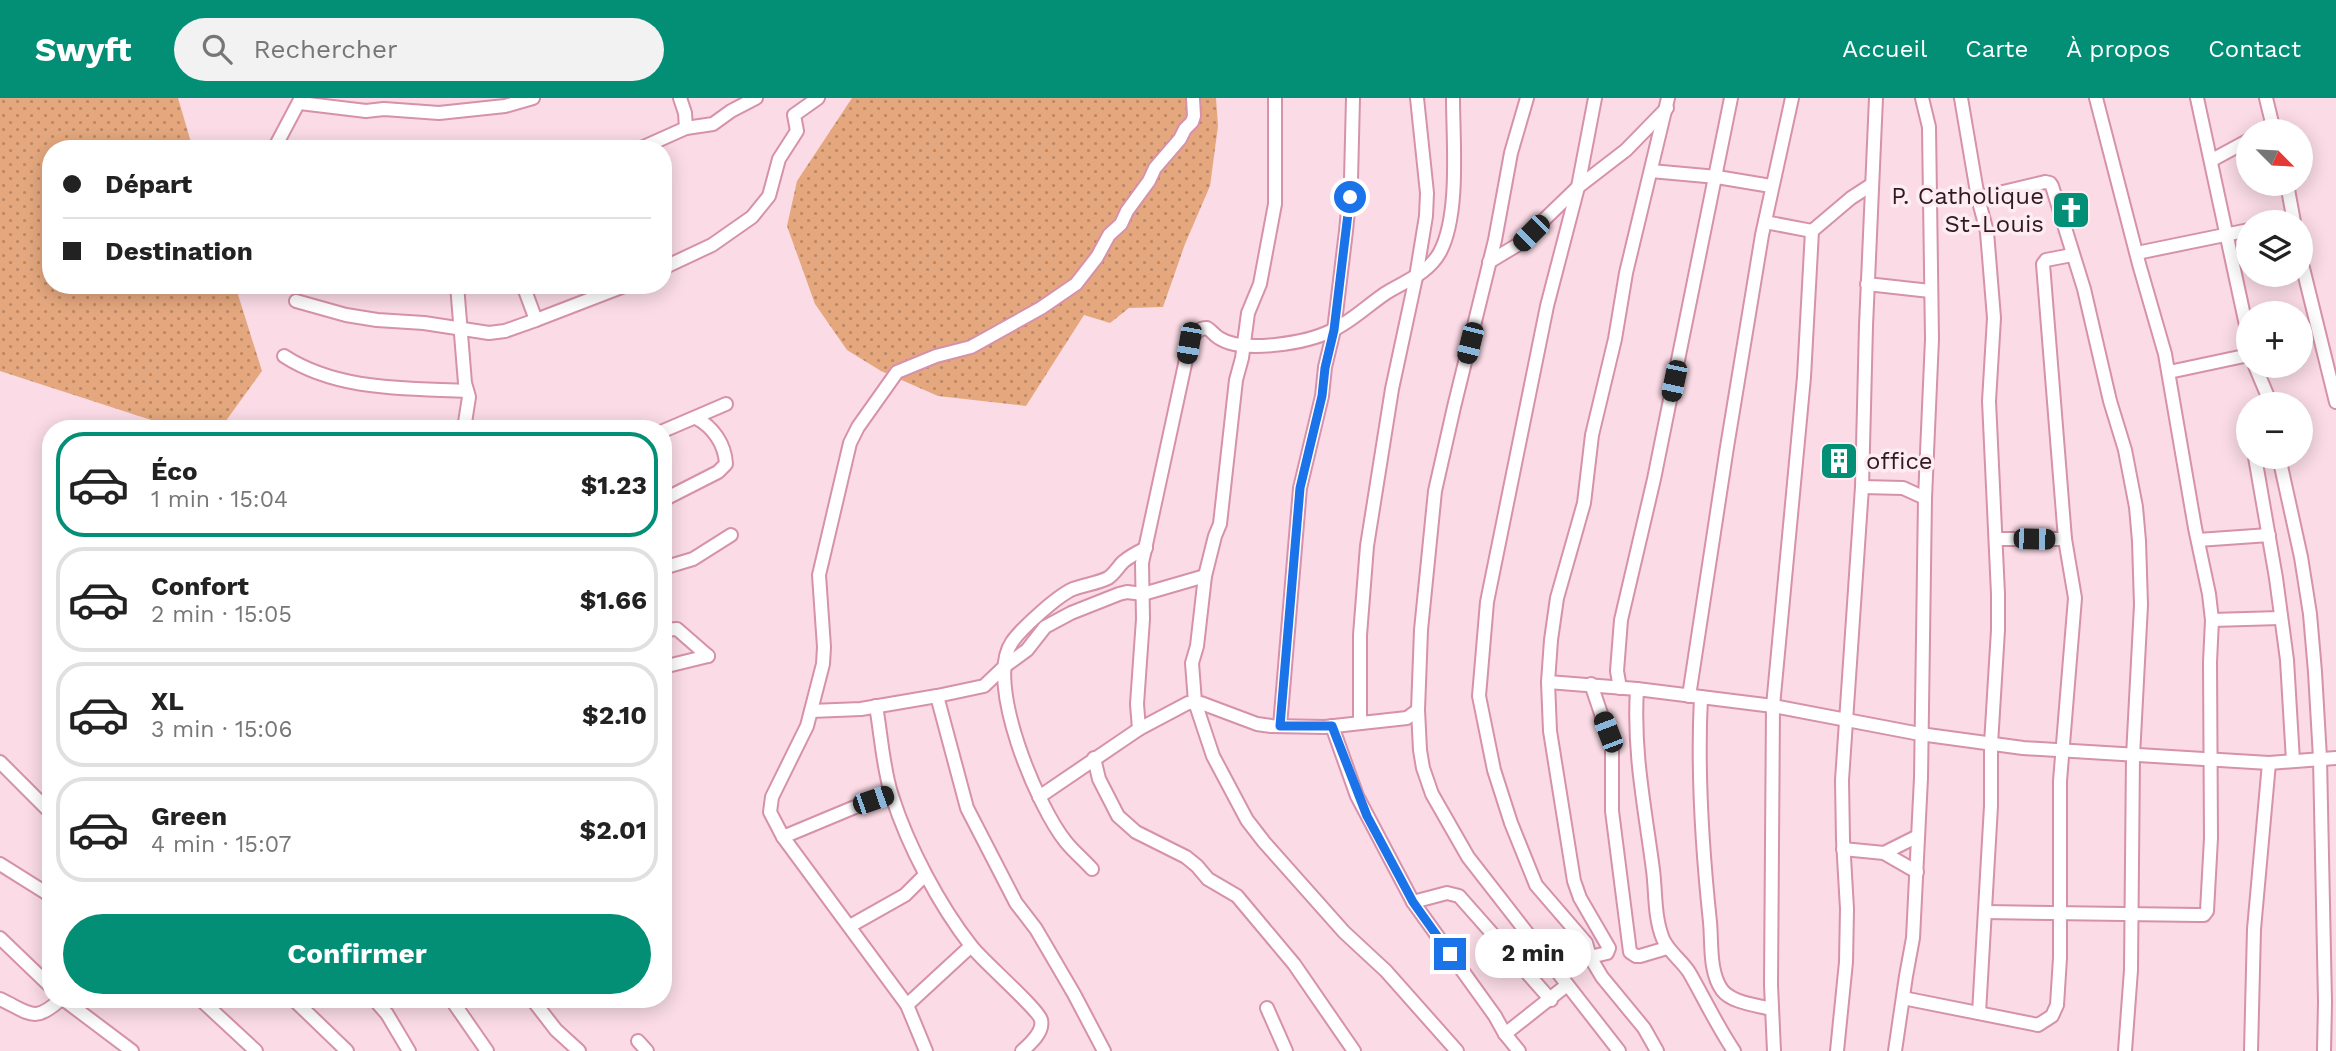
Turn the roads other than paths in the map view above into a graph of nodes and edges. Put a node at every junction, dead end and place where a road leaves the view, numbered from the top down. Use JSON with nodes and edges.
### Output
{"nodes":[{"id":1,"x":533,"y":98,"type":"edge"},
{"id":2,"x":680,"y":98,"type":"edge"},
{"id":3,"x":756,"y":98,"type":"edge"},
{"id":4,"x":1193,"y":98,"type":"edge"},
{"id":5,"x":1275,"y":98,"type":"edge"},
{"id":6,"x":1353,"y":98,"type":"edge"},
{"id":7,"x":1417,"y":98,"type":"edge"},
{"id":8,"x":1453,"y":98,"type":"edge"},
{"id":9,"x":1527,"y":98,"type":"edge"},
{"id":10,"x":1595,"y":98,"type":"edge"},
{"id":11,"x":1731,"y":98,"type":"edge"},
{"id":12,"x":1792,"y":98,"type":"edge"},
{"id":13,"x":1876,"y":98,"type":"edge"},
{"id":14,"x":1922,"y":98,"type":"edge"},
{"id":15,"x":1961,"y":98,"type":"edge"},
{"id":16,"x":2096,"y":98,"type":"edge"},
{"id":17,"x":2197,"y":98,"type":"edge"},
{"id":18,"x":2266,"y":98,"type":"edge"},
{"id":19,"x":300,"y":101,"type":"edge"},
{"id":20,"x":809,"y":101,"type":"edge"},
{"id":21,"x":1668,"y":103,"type":"edge"},
{"id":22,"x":2269,"y":119,"type":"edge"},
{"id":23,"x":686,"y":128,"type":"junction"},
{"id":24,"x":279,"y":140,"type":"edge"},
{"id":25,"x":659,"y":140,"type":"edge"},
{"id":26,"x":2236,"y":147,"type":"edge"},
{"id":27,"x":2211,"y":160,"type":"junction"},
{"id":28,"x":1651,"y":172,"type":"junction"},
{"id":29,"x":1717,"y":177,"type":"junction"},
{"id":30,"x":1871,"y":185,"type":"junction"},
{"id":31,"x":1772,"y":186,"type":"junction"},
{"id":32,"x":1578,"y":187,"type":"junction"},
{"id":33,"x":1978,"y":198,"type":"junction"},
{"id":34,"x":1765,"y":222,"type":"junction"},
{"id":35,"x":1812,"y":231,"type":"junction"},
{"id":36,"x":2236,"y":233,"type":"edge"},
{"id":37,"x":2226,"y":235,"type":"junction"},
{"id":38,"x":2137,"y":253,"type":"junction"},
{"id":39,"x":2072,"y":256,"type":"junction"},
{"id":40,"x":1489,"y":262,"type":"junction"},
{"id":41,"x":672,"y":264,"type":"edge"},
{"id":42,"x":1416,"y":277,"type":"junction"},
{"id":43,"x":1867,"y":284,"type":"junction"},
{"id":44,"x":2308,"y":287,"type":"edge"},
{"id":45,"x":1930,"y":291,"type":"junction"},
{"id":46,"x":458,"y":294,"type":"edge"},
{"id":47,"x":526,"y":294,"type":"edge"},
{"id":48,"x":601,"y":294,"type":"edge"},
{"id":49,"x":296,"y":301,"type":"dead end"},
{"id":50,"x":2241,"y":301,"type":"edge"},
{"id":51,"x":536,"y":320,"type":"junction"},
{"id":52,"x":460,"y":330,"type":"junction"},
{"id":53,"x":1334,"y":330,"type":"junction"},
{"id":54,"x":1244,"y":346,"type":"junction"},
{"id":55,"x":284,"y":356,"type":"dead end"},
{"id":56,"x":2236,"y":358,"type":"edge"},
{"id":57,"x":2169,"y":372,"type":"junction"},
{"id":58,"x":467,"y":391,"type":"junction"},
{"id":59,"x":2336,"y":402,"type":"edge"},
{"id":60,"x":726,"y":404,"type":"dead end"},
{"id":61,"x":695,"y":418,"type":"junction"},
{"id":62,"x":465,"y":420,"type":"edge"},
{"id":63,"x":672,"y":427,"type":"edge"},
{"id":64,"x":2257,"y":469,"type":"edge"},
{"id":65,"x":2282,"y":469,"type":"edge"},
{"id":66,"x":1862,"y":487,"type":"junction"},
{"id":67,"x":672,"y":495,"type":"edge"},
{"id":68,"x":1925,"y":498,"type":"junction"},
{"id":69,"x":731,"y":535,"type":"dead end"},
{"id":70,"x":2269,"y":535,"type":"junction"},
{"id":71,"x":1996,"y":539,"type":"junction"},
{"id":72,"x":2065,"y":539,"type":"junction"},
{"id":73,"x":2198,"y":540,"type":"junction"},
{"id":74,"x":1146,"y":548,"type":"junction"},
{"id":75,"x":672,"y":565,"type":"edge"},
{"id":76,"x":1205,"y":576,"type":"junction"},
{"id":77,"x":1143,"y":594,"type":"junction"},
{"id":78,"x":2280,"y":618,"type":"junction"},
{"id":79,"x":2212,"y":620,"type":"junction"},
{"id":80,"x":672,"y":629,"type":"edge"},
{"id":81,"x":672,"y":665,"type":"edge"},
{"id":82,"x":1005,"y":666,"type":"junction"},
{"id":83,"x":1548,"y":682,"type":"junction"},
{"id":84,"x":1591,"y":684,"type":"junction"},
{"id":85,"x":1620,"y":688,"type":"junction"},
{"id":86,"x":1637,"y":689,"type":"junction"},
{"id":87,"x":937,"y":696,"type":"junction"},
{"id":88,"x":1695,"y":697,"type":"junction"},
{"id":89,"x":1195,"y":702,"type":"junction"},
{"id":90,"x":876,"y":706,"type":"junction"},
{"id":91,"x":1773,"y":706,"type":"junction"},
{"id":92,"x":1418,"y":710,"type":"junction"},
{"id":93,"x":811,"y":711,"type":"junction"},
{"id":94,"x":1847,"y":722,"type":"junction"},
{"id":95,"x":1360,"y":723,"type":"junction"},
{"id":96,"x":1280,"y":726,"type":"junction"},
{"id":97,"x":1332,"y":726,"type":"junction"},
{"id":98,"x":1139,"y":729,"type":"junction"},
{"id":99,"x":1920,"y":734,"type":"junction"},
{"id":100,"x":1991,"y":744,"type":"junction"},
{"id":101,"x":2062,"y":751,"type":"junction"},
{"id":102,"x":2133,"y":756,"type":"junction"},
{"id":103,"x":1094,"y":758,"type":"junction"},
{"id":104,"x":2320,"y":758,"type":"junction"},
{"id":105,"x":2336,"y":758,"type":"edge"},
{"id":106,"x":2209,"y":760,"type":"junction"},
{"id":107,"x":2293,"y":761,"type":"junction"},
{"id":108,"x":0,"y":762,"type":"edge"},
{"id":109,"x":2269,"y":763,"type":"junction"},
{"id":110,"x":891,"y":794,"type":"junction"},
{"id":111,"x":1039,"y":797,"type":"junction"},
{"id":112,"x":42,"y":804,"type":"edge"},
{"id":113,"x":1917,"y":836,"type":"junction"},
{"id":114,"x":783,"y":837,"type":"junction"},
{"id":115,"x":1843,"y":849,"type":"junction"},
{"id":116,"x":1884,"y":853,"type":"junction"},
{"id":117,"x":0,"y":864,"type":"edge"},
{"id":118,"x":1093,"y":869,"type":"dead end"},
{"id":119,"x":1917,"y":872,"type":"junction"},
{"id":120,"x":925,"y":875,"type":"junction"},
{"id":121,"x":42,"y":890,"type":"edge"},
{"id":122,"x":1413,"y":902,"type":"junction"},
{"id":123,"x":1985,"y":912,"type":"junction"},
{"id":124,"x":2060,"y":912,"type":"junction"},
{"id":125,"x":2131,"y":914,"type":"junction"},
{"id":126,"x":850,"y":926,"type":"junction"},
{"id":127,"x":0,"y":938,"type":"edge"},
{"id":128,"x":971,"y":946,"type":"junction"},
{"id":129,"x":1667,"y":948,"type":"junction"},
{"id":130,"x":1590,"y":957,"type":"junction"},
{"id":131,"x":42,"y":978,"type":"edge"},
{"id":132,"x":1567,"y":985,"type":"junction"},
{"id":133,"x":1903,"y":998,"type":"junction"},
{"id":134,"x":0,"y":999,"type":"edge"},
{"id":135,"x":1551,"y":1000,"type":"junction"},
{"id":136,"x":907,"y":1005,"type":"junction"},
{"id":137,"x":52,"y":1008,"type":"edge"},
{"id":138,"x":74,"y":1008,"type":"edge"},
{"id":139,"x":210,"y":1008,"type":"edge"},
{"id":140,"x":302,"y":1008,"type":"edge"},
{"id":141,"x":382,"y":1008,"type":"edge"},
{"id":142,"x":457,"y":1008,"type":"edge"},
{"id":143,"x":539,"y":1008,"type":"edge"},
{"id":144,"x":1267,"y":1008,"type":"dead end"},
{"id":145,"x":1771,"y":1009,"type":"junction"},
{"id":146,"x":1979,"y":1013,"type":"junction"},
{"id":147,"x":1505,"y":1034,"type":"junction"},
{"id":148,"x":132,"y":1051,"type":"edge"},
{"id":149,"x":256,"y":1051,"type":"edge"},
{"id":150,"x":347,"y":1051,"type":"edge"},
{"id":151,"x":409,"y":1051,"type":"edge"},
{"id":152,"x":487,"y":1051,"type":"edge"},
{"id":153,"x":579,"y":1051,"type":"edge"},
{"id":154,"x":926,"y":1051,"type":"edge"},
{"id":155,"x":1022,"y":1051,"type":"edge"},
{"id":156,"x":1104,"y":1051,"type":"edge"},
{"id":157,"x":1286,"y":1051,"type":"edge"},
{"id":158,"x":1354,"y":1051,"type":"edge"},
{"id":159,"x":1457,"y":1051,"type":"edge"},
{"id":160,"x":1519,"y":1051,"type":"edge"},
{"id":161,"x":1619,"y":1051,"type":"edge"},
{"id":162,"x":1657,"y":1051,"type":"edge"},
{"id":163,"x":1734,"y":1051,"type":"edge"},
{"id":164,"x":1774,"y":1051,"type":"edge"},
{"id":165,"x":1838,"y":1051,"type":"edge"},
{"id":166,"x":1895,"y":1051,"type":"edge"},
{"id":167,"x":2125,"y":1051,"type":"edge"},
{"id":168,"x":2251,"y":1051,"type":"edge"},
{"id":169,"x":2324,"y":1051,"type":"edge"}],
"edges":[{"from":1,"to":19,"type":"street"},
{"from":2,"to":23,"type":"street"},
{"from":3,"to":23,"type":"street"},
{"from":4,"to":93,"type":"street"},
{"from":5,"to":54,"type":"street"},
{"from":6,"to":53,"type":"street"},
{"from":7,"to":42,"type":"street"},
{"from":8,"to":42,"type":"street"},
{"from":9,"to":40,"type":"street"},
{"from":10,"to":32,"type":"street"},
{"from":11,"to":29,"type":"street"},
{"from":12,"to":31,"type":"street"},
{"from":13,"to":30,"type":"street"},
{"from":14,"to":45,"type":"street"},
{"from":15,"to":33,"type":"street"},
{"from":16,"to":38,"type":"street"},
{"from":17,"to":27,"type":"street"},
{"from":18,"to":22,"type":"street"},
{"from":19,"to":24,"type":"street"},
{"from":20,"to":41,"type":"street"},
{"from":21,"to":28,"type":"street"},
{"from":21,"to":32,"type":"street"},
{"from":23,"to":25,"type":"street"},
{"from":26,"to":27,"type":"street"},
{"from":27,"to":37,"type":"street"},
{"from":28,"to":29,"type":"street"},
{"from":28,"to":83,"type":"street"},
{"from":29,"to":31,"type":"street"},
{"from":29,"to":85,"type":"street"},
{"from":30,"to":35,"type":"street"},
{"from":30,"to":43,"type":"street"},
{"from":31,"to":34,"type":"street"},
{"from":32,"to":40,"type":"street"},
{"from":32,"to":130,"type":"street"},
{"from":33,"to":39,"type":"street"},
{"from":33,"to":71,"type":"street"},
{"from":34,"to":35,"type":"street"},
{"from":34,"to":88,"type":"street"},
{"from":35,"to":91,"type":"street"},
{"from":36,"to":37,"type":"street"},
{"from":37,"to":38,"type":"street"},
{"from":37,"to":50,"type":"street"},
{"from":38,"to":57,"type":"street"},
{"from":39,"to":72,"type":"street"},
{"from":39,"to":102,"type":"street"},
{"from":40,"to":92,"type":"street"},
{"from":42,"to":53,"type":"street"},
{"from":42,"to":95,"type":"street"},
{"from":43,"to":45,"type":"street"},
{"from":43,"to":66,"type":"street"},
{"from":44,"to":59,"type":"street"},
{"from":45,"to":68,"type":"street"},
{"from":46,"to":52,"type":"street"},
{"from":47,"to":51,"type":"street"},
{"from":48,"to":51,"type":"street"},
{"from":49,"to":52,"type":"street"},
{"from":51,"to":52,"type":"street"},
{"from":52,"to":58,"type":"street"},
{"from":53,"to":54,"type":"street"},
{"from":53,"to":96,"type":"street"},
{"from":54,"to":74,"type":"street"},
{"from":54,"to":76,"type":"street"},
{"from":55,"to":58,"type":"street"},
{"from":56,"to":57,"type":"street"},
{"from":57,"to":73,"type":"street"},
{"from":58,"to":62,"type":"street"},
{"from":60,"to":61,"type":"street"},
{"from":61,"to":63,"type":"street"},
{"from":61,"to":67,"type":"street"},
{"from":64,"to":70,"type":"street"},
{"from":65,"to":104,"type":"street"},
{"from":66,"to":68,"type":"street"},
{"from":66,"to":94,"type":"street"},
{"from":68,"to":99,"type":"street"},
{"from":69,"to":75,"type":"street"},
{"from":70,"to":73,"type":"street"},
{"from":70,"to":78,"type":"street"},
{"from":71,"to":72,"type":"street"},
{"from":71,"to":100,"type":"street"},
{"from":72,"to":101,"type":"street"},
{"from":73,"to":79,"type":"street"},
{"from":74,"to":77,"type":"street"},
{"from":74,"to":82,"type":"street"},
{"from":76,"to":77,"type":"street"},
{"from":76,"to":89,"type":"street"},
{"from":77,"to":82,"type":"street"},
{"from":77,"to":98,"type":"street"},
{"from":78,"to":79,"type":"street"},
{"from":78,"to":107,"type":"street"},
{"from":79,"to":106,"type":"street"},
{"from":80,"to":81,"type":"street"},
{"from":82,"to":87,"type":"street"},
{"from":82,"to":111,"type":"street"},
{"from":83,"to":84,"type":"street"},
{"from":83,"to":130,"type":"street"},
{"from":84,"to":85,"type":"street"},
{"from":84,"to":129,"type":"street"},
{"from":85,"to":86,"type":"street"},
{"from":86,"to":88,"type":"street"},
{"from":86,"to":129,"type":"street"},
{"from":87,"to":90,"type":"street"},
{"from":87,"to":156,"type":"street"},
{"from":88,"to":91,"type":"street"},
{"from":88,"to":145,"type":"street"},
{"from":89,"to":96,"type":"street"},
{"from":89,"to":98,"type":"street"},
{"from":89,"to":159,"type":"street"},
{"from":90,"to":93,"type":"street"},
{"from":90,"to":110,"type":"street"},
{"from":91,"to":94,"type":"street"},
{"from":91,"to":145,"type":"street"},
{"from":92,"to":95,"type":"street"},
{"from":92,"to":132,"type":"street"},
{"from":93,"to":114,"type":"street"},
{"from":94,"to":99,"type":"street"},
{"from":94,"to":115,"type":"street"},
{"from":95,"to":97,"type":"street"},
{"from":96,"to":97,"type":"street"},
{"from":97,"to":122,"type":"street"},
{"from":98,"to":103,"type":"street"},
{"from":99,"to":100,"type":"street"},
{"from":99,"to":113,"type":"street"},
{"from":100,"to":101,"type":"street"},
{"from":100,"to":123,"type":"street"},
{"from":101,"to":102,"type":"street"},
{"from":101,"to":124,"type":"street"},
{"from":102,"to":106,"type":"street"},
{"from":102,"to":125,"type":"street"},
{"from":103,"to":111,"type":"street"},
{"from":103,"to":158,"type":"street"},
{"from":104,"to":105,"type":"street"},
{"from":104,"to":107,"type":"street"},
{"from":104,"to":169,"type":"street"},
{"from":106,"to":109,"type":"street"},
{"from":106,"to":125,"type":"street"},
{"from":107,"to":109,"type":"street"},
{"from":108,"to":112,"type":"street"},
{"from":109,"to":168,"type":"street"},
{"from":110,"to":114,"type":"street"},
{"from":110,"to":120,"type":"street"},
{"from":111,"to":118,"type":"street"},
{"from":113,"to":116,"type":"street"},
{"from":113,"to":119,"type":"street"},
{"from":114,"to":126,"type":"street"},
{"from":115,"to":116,"type":"street"},
{"from":115,"to":165,"type":"street"},
{"from":116,"to":119,"type":"street"},
{"from":117,"to":121,"type":"street"},
{"from":119,"to":133,"type":"street"},
{"from":120,"to":126,"type":"street"},
{"from":120,"to":128,"type":"street"},
{"from":122,"to":135,"type":"street"},
{"from":122,"to":147,"type":"street"},
{"from":123,"to":124,"type":"street"},
{"from":123,"to":146,"type":"street"},
{"from":124,"to":125,"type":"street"},
{"from":124,"to":146,"type":"street"},
{"from":125,"to":167,"type":"street"},
{"from":126,"to":136,"type":"street"},
{"from":127,"to":131,"type":"street"},
{"from":128,"to":136,"type":"street"},
{"from":128,"to":155,"type":"street"},
{"from":129,"to":163,"type":"street"},
{"from":130,"to":162,"type":"street"},
{"from":132,"to":135,"type":"street"},
{"from":132,"to":161,"type":"street"},
{"from":133,"to":146,"type":"street"},
{"from":133,"to":166,"type":"street"},
{"from":134,"to":137,"type":"street"},
{"from":135,"to":147,"type":"street"},
{"from":136,"to":154,"type":"street"},
{"from":138,"to":148,"type":"street"},
{"from":139,"to":149,"type":"street"},
{"from":140,"to":150,"type":"street"},
{"from":141,"to":151,"type":"street"},
{"from":142,"to":152,"type":"street"},
{"from":143,"to":153,"type":"street"},
{"from":144,"to":157,"type":"street"},
{"from":145,"to":164,"type":"street"},
{"from":147,"to":160,"type":"street"}]}
